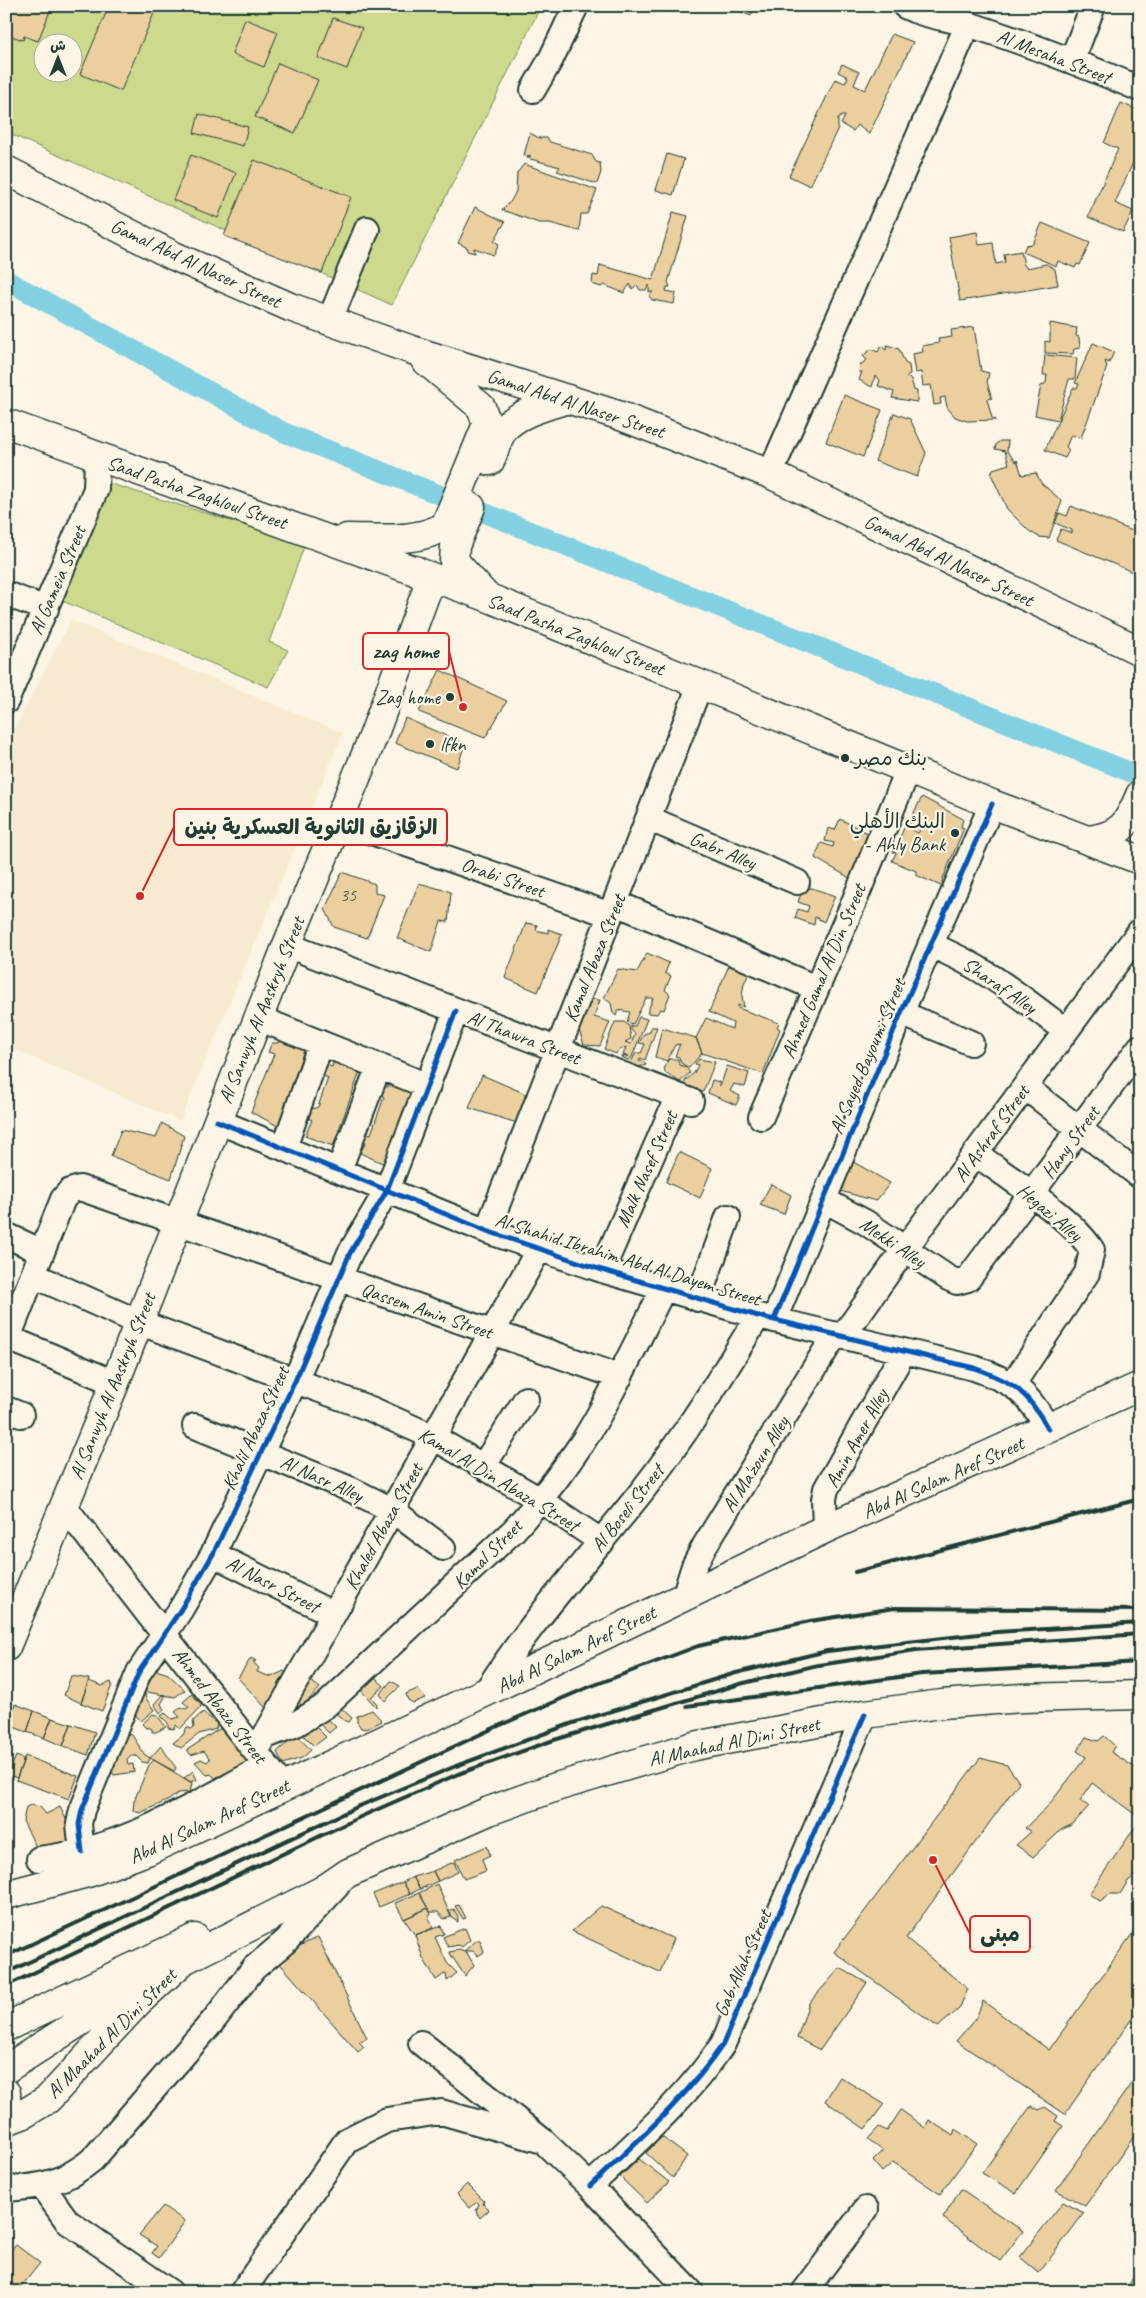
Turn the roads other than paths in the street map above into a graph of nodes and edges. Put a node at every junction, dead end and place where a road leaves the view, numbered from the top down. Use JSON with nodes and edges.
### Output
{"nodes":[{"id":1,"x":576,"y":6,"type":"edge"},
{"id":2,"x":905,"y":6,"type":"edge"},
{"id":3,"x":1093,"y":6,"type":"edge"},
{"id":4,"x":968,"y":24,"type":"junction"},
{"id":5,"x":1072,"y":60,"type":"junction"},
{"id":6,"x":1140,"y":89,"type":"edge"},
{"id":7,"x":533,"y":90,"type":"dead end"},
{"id":8,"x":6,"y":170,"type":"edge"},
{"id":9,"x":367,"y":229,"type":"dead end"},
{"id":10,"x":329,"y":322,"type":"junction"},
{"id":11,"x":412,"y":350,"type":"junction"},
{"id":12,"x":568,"y":399,"type":"junction"},
{"id":13,"x":6,"y":423,"type":"edge"},
{"id":14,"x":495,"y":427,"type":"junction"},
{"id":15,"x":97,"y":457,"type":"junction"},
{"id":16,"x":770,"y":474,"type":"junction"},
{"id":17,"x":451,"y":533,"type":"junction"},
{"id":18,"x":328,"y":538,"type":"junction"},
{"id":19,"x":415,"y":570,"type":"junction"},
{"id":20,"x":6,"y":594,"type":"edge"},
{"id":21,"x":488,"y":598,"type":"junction"},
{"id":22,"x":46,"y":608,"type":"junction"},
{"id":23,"x":1139,"y":650,"type":"edge"},
{"id":24,"x":700,"y":685,"type":"junction"},
{"id":25,"x":6,"y":701,"type":"edge"},
{"id":26,"x":908,"y":770,"type":"junction"},
{"id":27,"x":1140,"y":795,"type":"edge"},
{"id":28,"x":992,"y":804,"type":"junction"},
{"id":29,"x":650,"y":818,"type":"junction"},
{"id":30,"x":338,"y":820,"type":"junction"},
{"id":31,"x":1130,"y":826,"type":"edge"},
{"id":32,"x":1088,"y":840,"type":"junction"},
{"id":33,"x":1140,"y":860,"type":"edge"},
{"id":34,"x":797,"y":882,"type":"dead end"},
{"id":35,"x":614,"y":909,"type":"junction"},
{"id":36,"x":1140,"y":931,"type":"edge"},
{"id":37,"x":287,"y":945,"type":"junction"},
{"id":38,"x":930,"y":945,"type":"junction"},
{"id":39,"x":816,"y":988,"type":"junction"},
{"id":40,"x":456,"y":1011,"type":"junction"},
{"id":41,"x":901,"y":1013,"type":"junction"},
{"id":42,"x":258,"y":1018,"type":"junction"},
{"id":43,"x":1066,"y":1031,"type":"junction"},
{"id":44,"x":321,"y":1043,"type":"junction"},
{"id":45,"x":971,"y":1043,"type":"dead end"},
{"id":46,"x":1140,"y":1047,"type":"edge"},
{"id":47,"x":557,"y":1051,"type":"junction"},
{"id":48,"x":379,"y":1066,"type":"junction"},
{"id":49,"x":428,"y":1086,"type":"junction"},
{"id":50,"x":1025,"y":1087,"type":"junction"},
{"id":51,"x":684,"y":1099,"type":"joint"},
{"id":52,"x":761,"y":1117,"type":"dead end"},
{"id":53,"x":217,"y":1121,"type":"junction"},
{"id":54,"x":1079,"y":1129,"type":"junction"},
{"id":55,"x":284,"y":1148,"type":"junction"},
{"id":56,"x":976,"y":1154,"type":"junction"},
{"id":57,"x":339,"y":1170,"type":"junction"},
{"id":58,"x":1140,"y":1176,"type":"edge"},
{"id":59,"x":387,"y":1190,"type":"junction"},
{"id":60,"x":1032,"y":1194,"type":"junction"},
{"id":61,"x":824,"y":1200,"type":"junction"},
{"id":62,"x":728,"y":1217,"type":"dead end"},
{"id":63,"x":178,"y":1222,"type":"junction"},
{"id":64,"x":487,"y":1231,"type":"junction"},
{"id":65,"x":6,"y":1235,"type":"edge"},
{"id":66,"x":538,"y":1249,"type":"junction"},
{"id":67,"x":904,"y":1250,"type":"junction"},
{"id":68,"x":42,"y":1252,"type":"junction"},
{"id":69,"x":602,"y":1270,"type":"junction"},
{"id":70,"x":33,"y":1275,"type":"junction"},
{"id":71,"x":338,"y":1279,"type":"junction"},
{"id":72,"x":962,"y":1281,"type":"joint"},
{"id":73,"x":664,"y":1288,"type":"junction"},
{"id":74,"x":698,"y":1298,"type":"junction"},
{"id":75,"x":766,"y":1318,"type":"junction"},
{"id":76,"x":138,"y":1322,"type":"junction"},
{"id":77,"x":491,"y":1332,"type":"junction"},
{"id":78,"x":839,"y":1336,"type":"junction"},
{"id":79,"x":7,"y":1337,"type":"edge"},
{"id":80,"x":904,"y":1351,"type":"junction"},
{"id":81,"x":620,"y":1377,"type":"junction"},
{"id":82,"x":295,"y":1381,"type":"junction"},
{"id":83,"x":115,"y":1383,"type":"junction"},
{"id":84,"x":1013,"y":1384,"type":"junction"},
{"id":85,"x":1140,"y":1386,"type":"edge"},
{"id":86,"x":526,"y":1399,"type":"dead end"},
{"id":87,"x":195,"y":1426,"type":"dead end"},
{"id":88,"x":1048,"y":1430,"type":"junction"},
{"id":89,"x":433,"y":1437,"type":"junction"},
{"id":90,"x":261,"y":1451,"type":"junction"},
{"id":91,"x":484,"y":1465,"type":"junction"},
{"id":92,"x":540,"y":1500,"type":"junction"},
{"id":93,"x":64,"y":1506,"type":"junction"},
{"id":94,"x":392,"y":1510,"type":"junction"},
{"id":95,"x":825,"y":1529,"type":"junction"},
{"id":96,"x":602,"y":1542,"type":"junction"},
{"id":97,"x":443,"y":1548,"type":"dead end"},
{"id":98,"x":213,"y":1554,"type":"junction"},
{"id":99,"x":684,"y":1597,"type":"junction"},
{"id":100,"x":333,"y":1614,"type":"junction"},
{"id":101,"x":164,"y":1634,"type":"junction"},
{"id":102,"x":6,"y":1647,"type":"edge"},
{"id":103,"x":486,"y":1692,"type":"junction"},
{"id":104,"x":1140,"y":1695,"type":"edge"},
{"id":105,"x":866,"y":1714,"type":"junction"},
{"id":106,"x":268,"y":1760,"type":"junction"},
{"id":107,"x":82,"y":1852,"type":"junction"},
{"id":108,"x":39,"y":1859,"type":"dead end"},
{"id":109,"x":348,"y":1873,"type":"junction"},
{"id":110,"x":6,"y":1886,"type":"edge"},
{"id":111,"x":34,"y":1888,"type":"junction"},
{"id":112,"x":6,"y":1895,"type":"edge"},
{"id":113,"x":184,"y":1960,"type":"junction"},
{"id":114,"x":6,"y":2027,"type":"edge"},
{"id":115,"x":421,"y":2043,"type":"dead end"},
{"id":116,"x":6,"y":2070,"type":"edge"},
{"id":117,"x":6,"y":2093,"type":"edge"},
{"id":118,"x":7,"y":2121,"type":"edge"},
{"id":119,"x":543,"y":2142,"type":"junction"},
{"id":120,"x":42,"y":2186,"type":"junction"},
{"id":121,"x":590,"y":2186,"type":"junction"},
{"id":122,"x":6,"y":2189,"type":"edge"},
{"id":123,"x":866,"y":2209,"type":"dead end"},
{"id":124,"x":170,"y":2292,"type":"edge"},
{"id":125,"x":242,"y":2292,"type":"edge"},
{"id":126,"x":691,"y":2292,"type":"edge"},
{"id":127,"x":804,"y":2292,"type":"edge"}],
"edges":[{"from":1,"to":7,"type":"street"},
{"from":2,"to":4,"type":"street","name":"Al Mesaha Street"},
{"from":3,"to":5,"type":"street"},
{"from":4,"to":5,"type":"street","name":"Al Mesaha Street"},
{"from":4,"to":16,"type":"street"},
{"from":5,"to":6,"type":"street","name":"Al Mesaha Street"},
{"from":8,"to":10,"type":"main road","name":"Gamal Abd Al Naser Street"},
{"from":9,"to":10,"type":"street"},
{"from":10,"to":11,"type":"main road","name":"Gamal Abd Al Naser Street"},
{"from":11,"to":12,"type":"main road","name":"Gamal Abd Al Naser Street"},
{"from":11,"to":14,"type":"main road"},
{"from":12,"to":14,"type":"main road"},
{"from":12,"to":16,"type":"main road","name":"Gamal Abd Al Naser Street"},
{"from":13,"to":15,"type":"main road","name":"Saad Pasha Zaghloul Street"},
{"from":14,"to":17,"type":"main road"},
{"from":15,"to":18,"type":"main road","name":"Saad Pasha Zaghloul Street"},
{"from":15,"to":22,"type":"street","name":"Al Gameia Street"},
{"from":16,"to":23,"type":"main road","name":"Gamal Abd Al Naser Street"},
{"from":17,"to":18,"type":"main road"},
{"from":17,"to":21,"type":"main road"},
{"from":18,"to":19,"type":"main road","name":"Saad Pasha Zaghloul Street"},
{"from":19,"to":21,"type":"main road","name":"Saad Pasha Zaghloul Street"},
{"from":19,"to":30,"type":"main road","name":"Al Sanwyh Al Aaskryh Street"},
{"from":20,"to":22,"type":"street"},
{"from":21,"to":24,"type":"main road","name":"Saad Pasha Zaghloul Street"},
{"from":22,"to":25,"type":"street","name":"Al Gameia Street"},
{"from":24,"to":26,"type":"main road","name":"Saad Pasha Zaghloul Street"},
{"from":24,"to":29,"type":"street","name":"Kamal Abaza Street"},
{"from":26,"to":28,"type":"main road","name":"Saad Pasha Zaghloul Street"},
{"from":26,"to":39,"type":"street","name":"Ahmed Gamal Al Din Street"},
{"from":27,"to":31,"type":"main road"},
{"from":28,"to":32,"type":"main road","name":"Saad Pasha Zaghloul Street"},
{"from":28,"to":38,"type":"street","name":"Al Sayed Bayoumi Street"},
{"from":29,"to":34,"type":"street","name":"Gabr Alley"},
{"from":29,"to":35,"type":"street","name":"Kamal Abaza Street"},
{"from":30,"to":35,"type":"street","name":"Orabi Street"},
{"from":30,"to":37,"type":"main road","name":"Al Sanwyh Al Aaskryh Street"},
{"from":31,"to":32,"type":"main road"},
{"from":32,"to":33,"type":"main road","name":"Saad Pasha Zaghloul Street"},
{"from":35,"to":39,"type":"street","name":"Orabi Street"},
{"from":35,"to":47,"type":"street","name":"Kamal Abaza Street"},
{"from":36,"to":43,"type":"street","name":"Al Ashraf Street"},
{"from":37,"to":40,"type":"street","name":"Al Thawra Street"},
{"from":37,"to":42,"type":"main road","name":"Al Sanwyh Al Aaskryh Street"},
{"from":38,"to":41,"type":"street","name":"Al Sayed Bayoumi Street"},
{"from":38,"to":43,"type":"street","name":"Sharaf Alley"},
{"from":39,"to":52,"type":"street","name":"Ahmed Gamal Al Din Street"},
{"from":40,"to":47,"type":"street","name":"Al Thawra Street"},
{"from":40,"to":49,"type":"street","name":"Khalil Abaza Street"},
{"from":41,"to":45,"type":"street"},
{"from":41,"to":61,"type":"street","name":"Al Sayed Bayoumi Street"},
{"from":42,"to":44,"type":"street"},
{"from":42,"to":53,"type":"main road","name":"Al Sanwyh Al Aaskryh Street"},
{"from":43,"to":50,"type":"street","name":"Al Ashraf Street"},
{"from":44,"to":48,"type":"street"},
{"from":44,"to":55,"type":"street"},
{"from":46,"to":54,"type":"street","name":"Hany Street"},
{"from":47,"to":51,"type":"street","name":"Al Thawra Street"},
{"from":47,"to":64,"type":"street","name":"Kamal Abaza Street"},
{"from":48,"to":49,"type":"street"},
{"from":48,"to":57,"type":"street"},
{"from":49,"to":59,"type":"street","name":"Khalil Abaza Street"},
{"from":50,"to":54,"type":"street"},
{"from":50,"to":56,"type":"street","name":"Al Ashraf Street"},
{"from":51,"to":69,"type":"street","name":"Malk Nasef Street"},
{"from":53,"to":55,"type":"street","name":"Al Shahid Ibrahim Abd Al Dayem Street"},
{"from":53,"to":63,"type":"main road","name":"Al Sanwyh Al Aaskryh Street"},
{"from":54,"to":58,"type":"street"},
{"from":54,"to":60,"type":"street","name":"Hany Street"},
{"from":55,"to":57,"type":"street","name":"Al Shahid Ibrahim Abd Al Dayem Street"},
{"from":56,"to":60,"type":"street","name":"Hegazi Alley"},
{"from":56,"to":67,"type":"street","name":"Al Ashraf Street"},
{"from":57,"to":59,"type":"street","name":"Al Shahid Ibrahim Abd Al Dayem Street"},
{"from":59,"to":64,"type":"street","name":"Al Shahid Ibrahim Abd Al Dayem Street"},
{"from":59,"to":71,"type":"street","name":"Khalil Abaza Street"},
{"from":60,"to":72,"type":"street","name":"Hany Street"},
{"from":60,"to":84,"type":"street","name":"Hegazi Alley"},
{"from":61,"to":67,"type":"street","name":"Mekki Alley"},
{"from":61,"to":75,"type":"street","name":"Al Sayed Bayoumi Street"},
{"from":62,"to":74,"type":"street"},
{"from":63,"to":68,"type":"street","name":"Qassem Amin Street"},
{"from":63,"to":71,"type":"street","name":"Qassem Amin Street"},
{"from":63,"to":76,"type":"main road","name":"Al Sanwyh Al Aaskryh Street"},
{"from":64,"to":66,"type":"street","name":"Al Shahid Ibrahim Abd Al Dayem Street"},
{"from":65,"to":68,"type":"street"},
{"from":66,"to":69,"type":"street","name":"Al Shahid Ibrahim Abd Al Dayem Street"},
{"from":66,"to":77,"type":"street","name":"Khaled Abaza Street"},
{"from":67,"to":72,"type":"street","name":"Mekki Alley"},
{"from":67,"to":78,"type":"street","name":"Al Ashraf Street"},
{"from":68,"to":70,"type":"street"},
{"from":69,"to":73,"type":"street","name":"Al Shahid Ibrahim Abd Al Dayem Street"},
{"from":70,"to":76,"type":"street","name":"Kamal Al Din Abaza Street"},
{"from":70,"to":79,"type":"street"},
{"from":71,"to":77,"type":"street","name":"Qassem Amin Street"},
{"from":71,"to":82,"type":"street","name":"Khalil Abaza Street"},
{"from":73,"to":74,"type":"street","name":"Al Shahid Ibrahim Abd Al Dayem Street"},
{"from":73,"to":81,"type":"street","name":"Kamal Street"},
{"from":74,"to":75,"type":"street","name":"Al Shahid Ibrahim Abd Al Dayem Street"},
{"from":75,"to":78,"type":"street","name":"Al Shahid Ibrahim Abd Al Dayem Street"},
{"from":75,"to":96,"type":"street","name":"Al Boseli Street"},
{"from":76,"to":82,"type":"street","name":"Kamal Al Din Abaza Street"},
{"from":76,"to":83,"type":"main road","name":"Al Sanwyh Al Aaskryh Street"},
{"from":77,"to":81,"type":"street","name":"Qassem Amin Street"},
{"from":77,"to":89,"type":"street","name":"Khaled Abaza Street"},
{"from":78,"to":80,"type":"street","name":"Al Shahid Ibrahim Abd Al Dayem Street"},
{"from":78,"to":99,"type":"street","name":"Al Ma'zoun Alley"},
{"from":79,"to":83,"type":"street"},
{"from":80,"to":84,"type":"street","name":"Al Shahid Ibrahim Abd Al Dayem Street"},
{"from":80,"to":95,"type":"street","name":"Amin Amer Alley"},
{"from":81,"to":92,"type":"street","name":"Kamal Street"},
{"from":82,"to":89,"type":"street","name":"Kamal Al Din Abaza Street"},
{"from":82,"to":90,"type":"street","name":"Khalil Abaza Street"},
{"from":83,"to":93,"type":"main road","name":"Al Sanwyh Al Aaskryh Street"},
{"from":84,"to":88,"type":"street","name":"Al Shahid Ibrahim Abd Al Dayem Street"},
{"from":85,"to":88,"type":"main road","name":"Abd Al Salam Aref Street"},
{"from":86,"to":91,"type":"street"},
{"from":87,"to":90,"type":"street","name":"Al Nasr Alley"},
{"from":88,"to":95,"type":"main road","name":"Abd Al Salam Aref Street"},
{"from":89,"to":91,"type":"street","name":"Kamal Al Din Abaza Street"},
{"from":89,"to":94,"type":"street","name":"Khaled Abaza Street"},
{"from":90,"to":94,"type":"street","name":"Al Nasr Alley"},
{"from":90,"to":98,"type":"street","name":"Khalil Abaza Street"},
{"from":91,"to":92,"type":"street","name":"Kamal Al Din Abaza Street"},
{"from":92,"to":96,"type":"street","name":"Kamal Al Din Abaza Street"},
{"from":92,"to":106,"type":"street","name":"Kamal Street"},
{"from":93,"to":101,"type":"street","name":"Ahmed Abaza Street"},
{"from":93,"to":102,"type":"main road","name":"Al Sanwyh Al Aaskryh Street"},
{"from":94,"to":97,"type":"street","name":"Al Nasr Alley"},
{"from":94,"to":100,"type":"street","name":"Khaled Abaza Street"},
{"from":95,"to":99,"type":"main road","name":"Abd Al Salam Aref Street"},
{"from":96,"to":103,"type":"street","name":"Al Boseli Street"},
{"from":98,"to":100,"type":"street","name":"Al Nasr Street"},
{"from":98,"to":101,"type":"street","name":"Khalil Abaza Street"},
{"from":99,"to":103,"type":"main road","name":"Abd Al Salam Aref Street"},
{"from":100,"to":106,"type":"street","name":"Khaled Abaza Street"},
{"from":101,"to":106,"type":"street","name":"Ahmed Abaza Street"},
{"from":101,"to":107,"type":"street","name":"Khalil Abaza Street"},
{"from":103,"to":106,"type":"main road","name":"Abd Al Salam Aref Street"},
{"from":104,"to":105,"type":"main road","name":"Al Maahad Al Dini Street"},
{"from":105,"to":109,"type":"main road","name":"Al Maahad Al Dini Street"},
{"from":105,"to":121,"type":"street","name":"Gab Allah Street"},
{"from":106,"to":107,"type":"street","name":"Abd Al Salam Aref Street"},
{"from":106,"to":111,"type":"main road","name":"Abd Al Salam Aref Street"},
{"from":107,"to":108,"type":"street","name":"Abd Al Salam Aref Street"},
{"from":109,"to":113,"type":"main road","name":"Al Maahad Al Dini Street"},
{"from":109,"to":114,"type":"main road","name":"Al Maahad Al Dini Street"},
{"from":109,"to":120,"type":"street"},
{"from":110,"to":111,"type":"main road"},
{"from":111,"to":112,"type":"main road","name":"Abd Al Salam Aref Street"},
{"from":113,"to":116,"type":"main road"},
{"from":113,"to":118,"type":"main road","name":"Al Maahad Al Dini Street"},
{"from":115,"to":119,"type":"street"},
{"from":117,"to":118,"type":"main road"},
{"from":119,"to":121,"type":"street"},
{"from":119,"to":125,"type":"street"},
{"from":120,"to":122,"type":"street"},
{"from":120,"to":124,"type":"street"},
{"from":121,"to":126,"type":"street"},
{"from":123,"to":127,"type":"street"}]}
